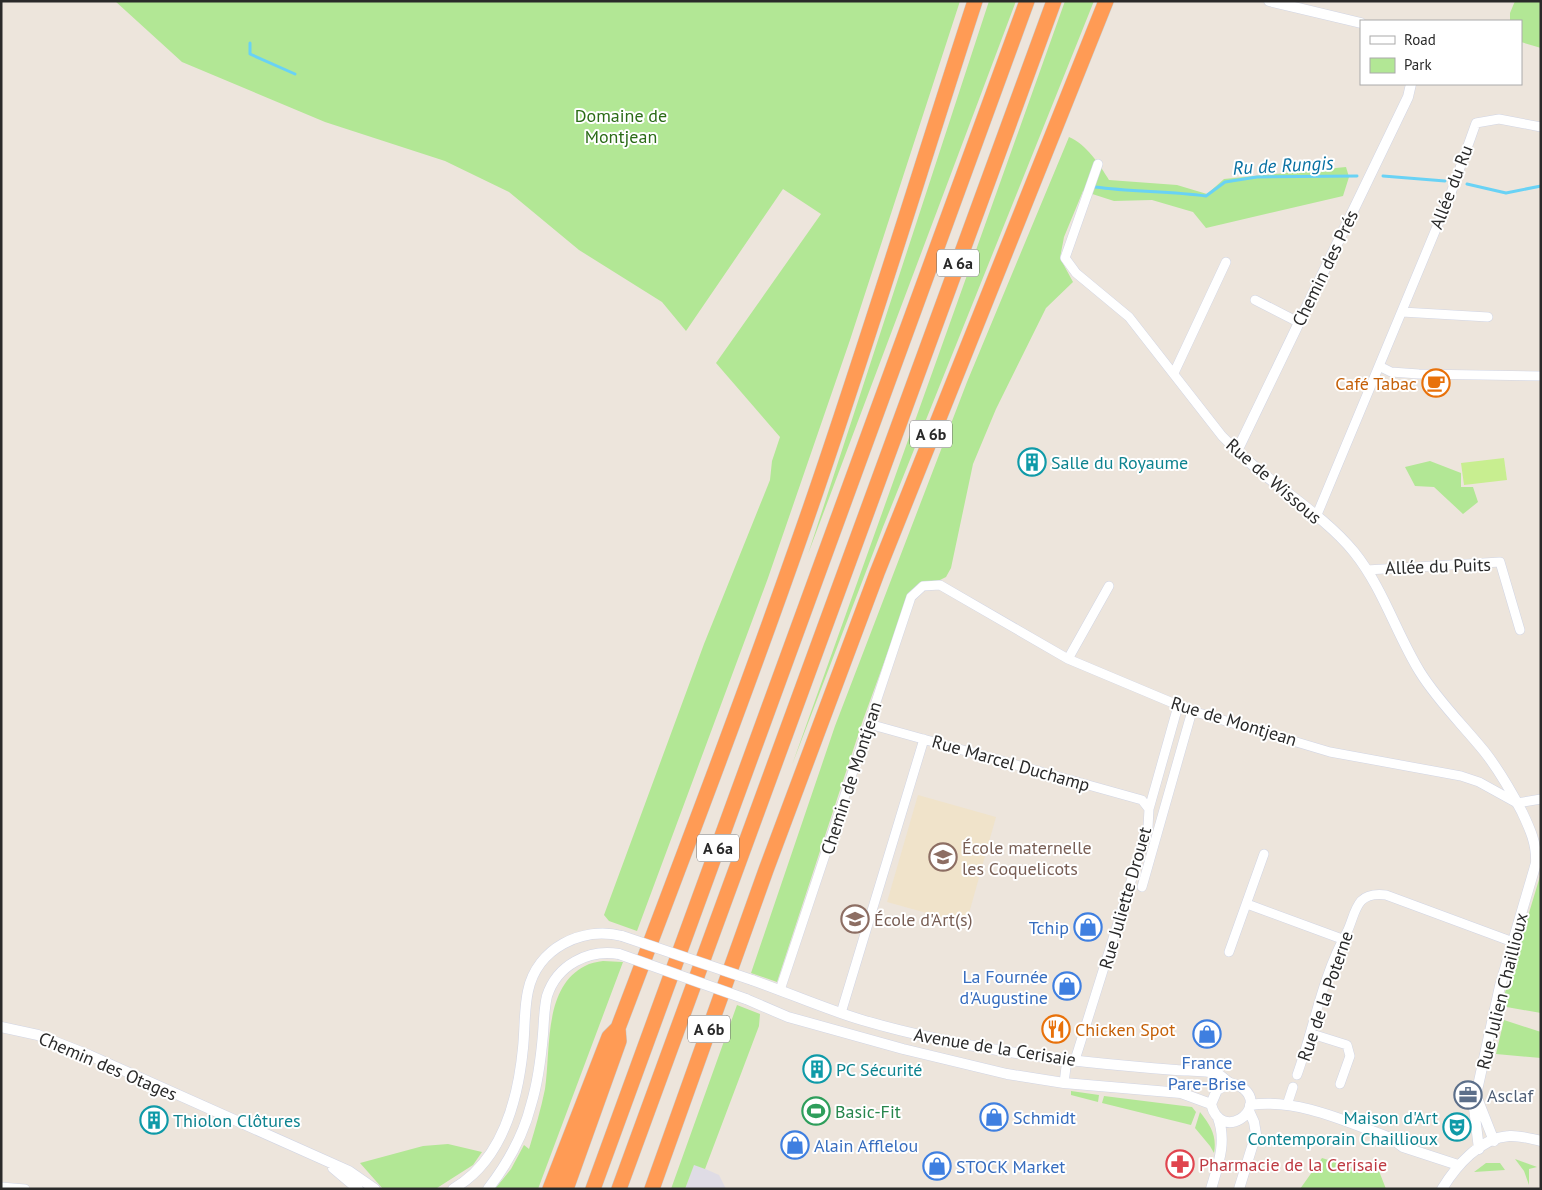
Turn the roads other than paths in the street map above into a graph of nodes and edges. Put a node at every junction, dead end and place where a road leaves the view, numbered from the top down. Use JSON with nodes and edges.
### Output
{"nodes":[{"id":1,"x":975,"y":1,"type":"edge"},
{"id":2,"x":1027,"y":1,"type":"edge"},
{"id":3,"x":1054,"y":1,"type":"edge"},
{"id":4,"x":1106,"y":1,"type":"edge"},
{"id":5,"x":1269,"y":1,"type":"edge"},
{"id":6,"x":1360,"y":23,"type":"edge"},
{"id":7,"x":1411,"y":85,"type":"edge"},
{"id":8,"x":1541,"y":127,"type":"edge"},
{"id":9,"x":1098,"y":164,"type":"dead end"},
{"id":10,"x":1226,"y":262,"type":"dead end"},
{"id":11,"x":1255,"y":300,"type":"dead end"},
{"id":12,"x":1402,"y":312,"type":"junction"},
{"id":13,"x":1488,"y":317,"type":"dead end"},
{"id":14,"x":1298,"y":322,"type":"junction"},
{"id":15,"x":1379,"y":366,"type":"junction"},
{"id":16,"x":1174,"y":373,"type":"junction"},
{"id":17,"x":1541,"y":376,"type":"edge"},
{"id":18,"x":1237,"y":451,"type":"junction"},
{"id":19,"x":1316,"y":517,"type":"junction"},
{"id":20,"x":1367,"y":570,"type":"junction"},
{"id":21,"x":940,"y":584,"type":"joint"},
{"id":22,"x":1109,"y":586,"type":"dead end"},
{"id":23,"x":1520,"y":630,"type":"dead end"},
{"id":24,"x":1068,"y":659,"type":"junction"},
{"id":25,"x":1178,"y":706,"type":"junction"},
{"id":26,"x":1192,"y":711,"type":"junction"},
{"id":27,"x":868,"y":724,"type":"junction"},
{"id":28,"x":924,"y":739,"type":"junction"},
{"id":29,"x":1541,"y":799,"type":"edge"},
{"id":30,"x":1517,"y":803,"type":"junction"},
{"id":31,"x":1149,"y":808,"type":"junction"},
{"id":32,"x":1264,"y":854,"type":"dead end"},
{"id":33,"x":1142,"y":887,"type":"dead end"},
{"id":34,"x":1247,"y":904,"type":"junction"},
{"id":35,"x":1342,"y":939,"type":"junction"},
{"id":36,"x":1513,"y":942,"type":"junction"},
{"id":37,"x":1229,"y":952,"type":"dead end"},
{"id":38,"x":780,"y":990,"type":"junction"},
{"id":39,"x":841,"y":1013,"type":"junction"},
{"id":40,"x":1,"y":1027,"type":"edge"},
{"id":41,"x":618,"y":1028,"type":"junction"},
{"id":42,"x":1312,"y":1034,"type":"junction"},
{"id":43,"x":1071,"y":1060,"type":"junction"},
{"id":44,"x":1297,"y":1075,"type":"dead end"},
{"id":45,"x":1064,"y":1083,"type":"junction"},
{"id":46,"x":1230,"y":1083,"type":"junction"},
{"id":47,"x":1340,"y":1084,"type":"dead end"},
{"id":48,"x":1293,"y":1087,"type":"dead end"},
{"id":49,"x":1476,"y":1095,"type":"junction"},
{"id":50,"x":1211,"y":1104,"type":"junction"},
{"id":51,"x":1287,"y":1105,"type":"junction"},
{"id":52,"x":1250,"y":1108,"type":"junction"},
{"id":53,"x":1218,"y":1118,"type":"junction"},
{"id":54,"x":1494,"y":1141,"type":"junction"},
{"id":55,"x":1541,"y":1141,"type":"edge"},
{"id":56,"x":1479,"y":1148,"type":"junction"},
{"id":57,"x":322,"y":1160,"type":"junction"},
{"id":58,"x":1458,"y":1165,"type":"junction"},
{"id":59,"x":1,"y":1187,"type":"edge"},
{"id":60,"x":25,"y":1189,"type":"edge"},
{"id":61,"x":358,"y":1189,"type":"edge"},
{"id":62,"x":375,"y":1189,"type":"edge"},
{"id":63,"x":453,"y":1189,"type":"edge"},
{"id":64,"x":488,"y":1189,"type":"edge"},
{"id":65,"x":550,"y":1189,"type":"edge"},
{"id":66,"x":566,"y":1189,"type":"edge"},
{"id":67,"x":594,"y":1189,"type":"edge"},
{"id":68,"x":620,"y":1189,"type":"edge"},
{"id":69,"x":652,"y":1189,"type":"edge"},
{"id":70,"x":1211,"y":1189,"type":"edge"},
{"id":71,"x":1239,"y":1189,"type":"edge"},
{"id":72,"x":1442,"y":1189,"type":"edge"}],
"edges":[{"from":1,"to":41,"type":"highway"},
{"from":2,"to":67,"type":"highway","number":"A 6a"},
{"from":3,"to":68,"type":"highway","number":"A 6a"},
{"from":4,"to":69,"type":"highway","number":"A 6b"},
{"from":5,"to":6,"type":"street"},
{"from":7,"to":14,"type":"street","name":"Chemin des Prés"},
{"from":8,"to":12,"type":"street","name":"Allée du Ru"},
{"from":9,"to":16,"type":"street","name":"Rue de Wissous"},
{"from":10,"to":16,"type":"street"},
{"from":11,"to":14,"type":"street"},
{"from":12,"to":13,"type":"street"},
{"from":12,"to":15,"type":"street","name":"Allée du Ru"},
{"from":14,"to":18,"type":"street","name":"Chemin des Prés"},
{"from":15,"to":17,"type":"street"},
{"from":15,"to":19,"type":"street","name":"Allée du Ru"},
{"from":16,"to":18,"type":"street","name":"Rue de Wissous"},
{"from":18,"to":19,"type":"street","name":"Rue de Wissous"},
{"from":19,"to":20,"type":"street","name":"Rue de Wissous"},
{"from":20,"to":23,"type":"street","name":"Allée du Puits"},
{"from":20,"to":30,"type":"street","name":"Rue de Wissous"},
{"from":21,"to":24,"type":"street","name":"Rue de Montjean"},
{"from":21,"to":27,"type":"street","name":"Chemin de Montjean"},
{"from":22,"to":24,"type":"street"},
{"from":24,"to":25,"type":"street","name":"Rue de Montjean"},
{"from":25,"to":26,"type":"street","name":"Rue de Montjean"},
{"from":25,"to":31,"type":"street","name":"Rue Juliette Drouet"},
{"from":26,"to":30,"type":"street","name":"Rue de Montjean"},
{"from":26,"to":33,"type":"street"},
{"from":27,"to":28,"type":"street","name":"Rue Marcel Duchamp"},
{"from":27,"to":38,"type":"street","name":"Chemin de Montjean"},
{"from":28,"to":31,"type":"street","name":"Rue Marcel Duchamp"},
{"from":28,"to":39,"type":"street"},
{"from":29,"to":30,"type":"street"},
{"from":30,"to":36,"type":"street","name":"Rue Julien Chaillioux"},
{"from":31,"to":43,"type":"street","name":"Rue Juliette Drouet"},
{"from":32,"to":34,"type":"street"},
{"from":34,"to":35,"type":"street"},
{"from":34,"to":37,"type":"street"},
{"from":35,"to":36,"type":"street","name":"Rue de la Poterne"},
{"from":35,"to":42,"type":"street","name":"Rue de la Poterne"},
{"from":36,"to":49,"type":"street","name":"Rue Julien Chaillioux"},
{"from":38,"to":39,"type":"street","name":"Avenue de la Cerisaie"},
{"from":38,"to":63,"type":"street","name":"Avenue de la Cerisaie","bridge":true},
{"from":39,"to":43,"type":"street","name":"Avenue de la Cerisaie"},
{"from":40,"to":57,"type":"street","name":"Chemin des Otages"},
{"from":41,"to":65,"type":"highway"},
{"from":41,"to":66,"type":"highway"},
{"from":42,"to":44,"type":"street","name":"Rue de la Poterne"},
{"from":42,"to":47,"type":"street"},
{"from":43,"to":45,"type":"street","name":"Rue Juliette Drouet"},
{"from":43,"to":46,"type":"street","name":"Avenue de la Cerisaie"},
{"from":45,"to":50,"type":"street","name":"Avenue de la Cerisaie"},
{"from":45,"to":64,"type":"street","name":"Avenue de la Cerisaie","bridge":true},
{"from":46,"to":50,"type":"street"},
{"from":46,"to":52,"type":"street"},
{"from":48,"to":51,"type":"street"},
{"from":49,"to":54,"type":"street"},
{"from":49,"to":56,"type":"street","name":"Rue Julien Chaillioux"},
{"from":50,"to":53,"type":"street"},
{"from":51,"to":52,"type":"street"},
{"from":51,"to":58,"type":"street"},
{"from":52,"to":53,"type":"street"},
{"from":52,"to":71,"type":"street"},
{"from":53,"to":70,"type":"street"},
{"from":54,"to":55,"type":"street"},
{"from":54,"to":56,"type":"street"},
{"from":56,"to":58,"type":"street"},
{"from":57,"to":61,"type":"street","name":"Chemin des Otages"},
{"from":57,"to":62,"type":"street","name":"Chemin des Otages"},
{"from":58,"to":72,"type":"street"},
{"from":59,"to":60,"type":"street"}]}
